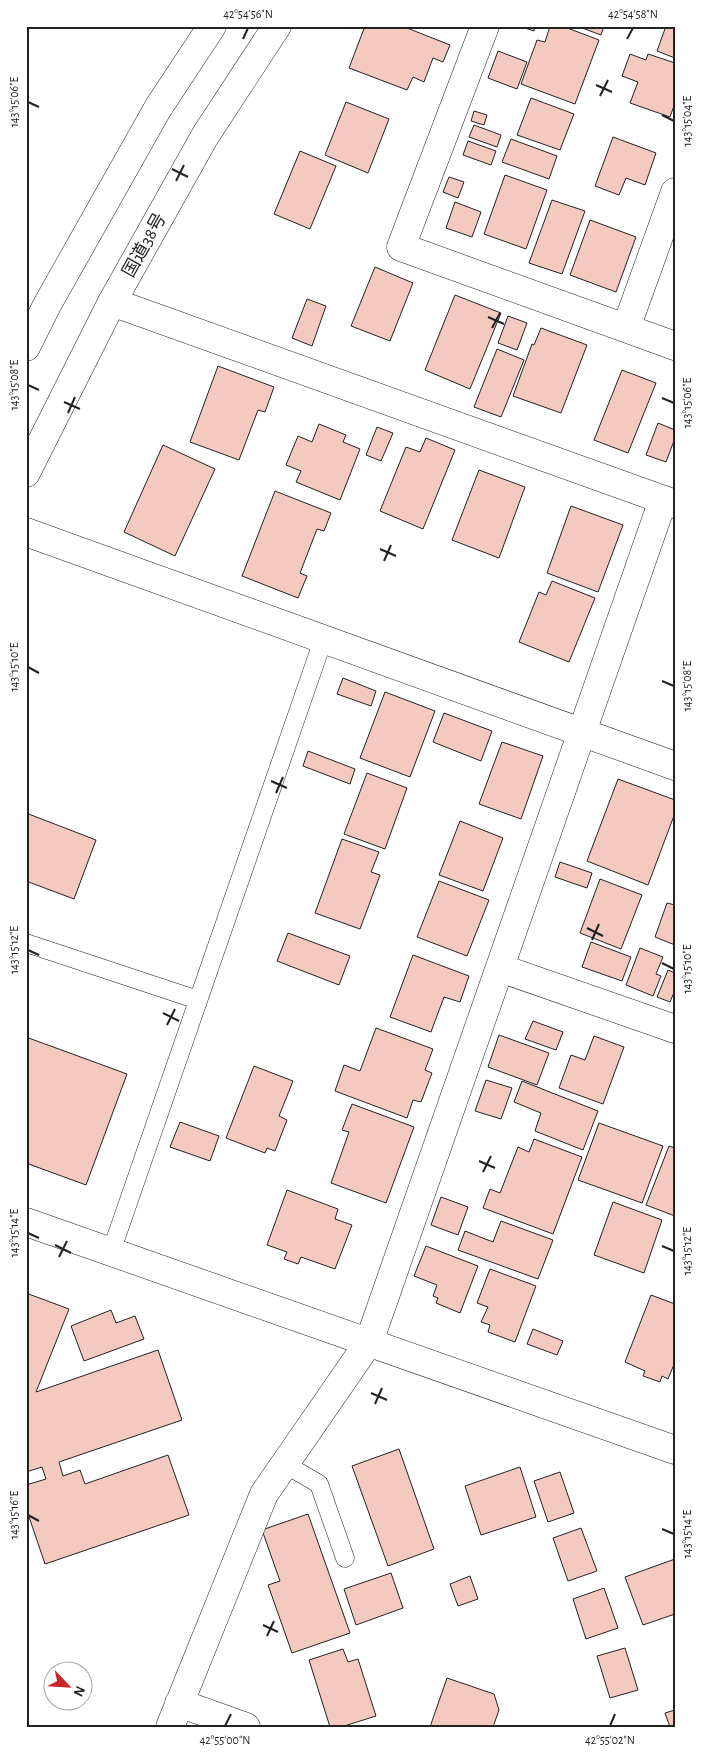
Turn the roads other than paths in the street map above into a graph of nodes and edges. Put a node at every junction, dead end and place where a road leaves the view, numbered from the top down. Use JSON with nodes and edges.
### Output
{"nodes":[{"id":1,"x":212,"y":26,"type":"edge"},
{"id":2,"x":277,"y":26,"type":"edge"},
{"id":3,"x":485,"y":26,"type":"edge"},
{"id":4,"x":675,"y":192,"type":"edge"},
{"id":5,"x":112,"y":302,"type":"junction"},
{"id":6,"x":626,"y":328,"type":"junction"},
{"id":7,"x":675,"y":346,"type":"edge"},
{"id":8,"x":26,"y":347,"type":"edge"},
{"id":9,"x":26,"y":473,"type":"edge"},
{"id":10,"x":669,"y":502,"type":"edge"},
{"id":11,"x":26,"y":532,"type":"edge"},
{"id":12,"x":322,"y":640,"type":"junction"},
{"id":13,"x":582,"y":734,"type":"junction"},
{"id":14,"x":675,"y":766,"type":"edge"},
{"id":15,"x":26,"y":943,"type":"edge"},
{"id":16,"x":500,"y":968,"type":"junction"},
{"id":17,"x":198,"y":1000,"type":"junction"},
{"id":18,"x":675,"y":1029,"type":"edge"},
{"id":19,"x":26,"y":1222,"type":"edge"},
{"id":20,"x":111,"y":1252,"type":"junction"},
{"id":21,"x":369,"y":1342,"type":"junction"},
{"id":22,"x":674,"y":1447,"type":"edge"},
{"id":23,"x":283,"y":1463,"type":"junction"},
{"id":24,"x":345,"y":1558,"type":"dead end"},
{"id":25,"x":174,"y":1715,"type":"edge"},
{"id":26,"x":246,"y":1727,"type":"edge"}],
"edges":[{"from":1,"to":8,"type":"main road"},
{"from":2,"to":5,"type":"main road","name":"国道38号"},
{"from":3,"to":6,"type":"main road"},
{"from":4,"to":6,"type":"main road"},
{"from":5,"to":9,"type":"main road","name":"国道38号"},
{"from":5,"to":10,"type":"main road"},
{"from":6,"to":7,"type":"main road"},
{"from":10,"to":13,"type":"main road"},
{"from":11,"to":12,"type":"main road"},
{"from":12,"to":13,"type":"main road"},
{"from":12,"to":17,"type":"lane"},
{"from":13,"to":14,"type":"main road"},
{"from":13,"to":16,"type":"main road"},
{"from":15,"to":17,"type":"lane"},
{"from":16,"to":18,"type":"main road"},
{"from":16,"to":21,"type":"main road"},
{"from":17,"to":20,"type":"lane"},
{"from":19,"to":20,"type":"main road"},
{"from":20,"to":21,"type":"main road"},
{"from":21,"to":22,"type":"main road"},
{"from":21,"to":23,"type":"main road"},
{"from":23,"to":24,"type":"lane"},
{"from":23,"to":25,"type":"main road"},
{"from":25,"to":26,"type":"main road"}]}
